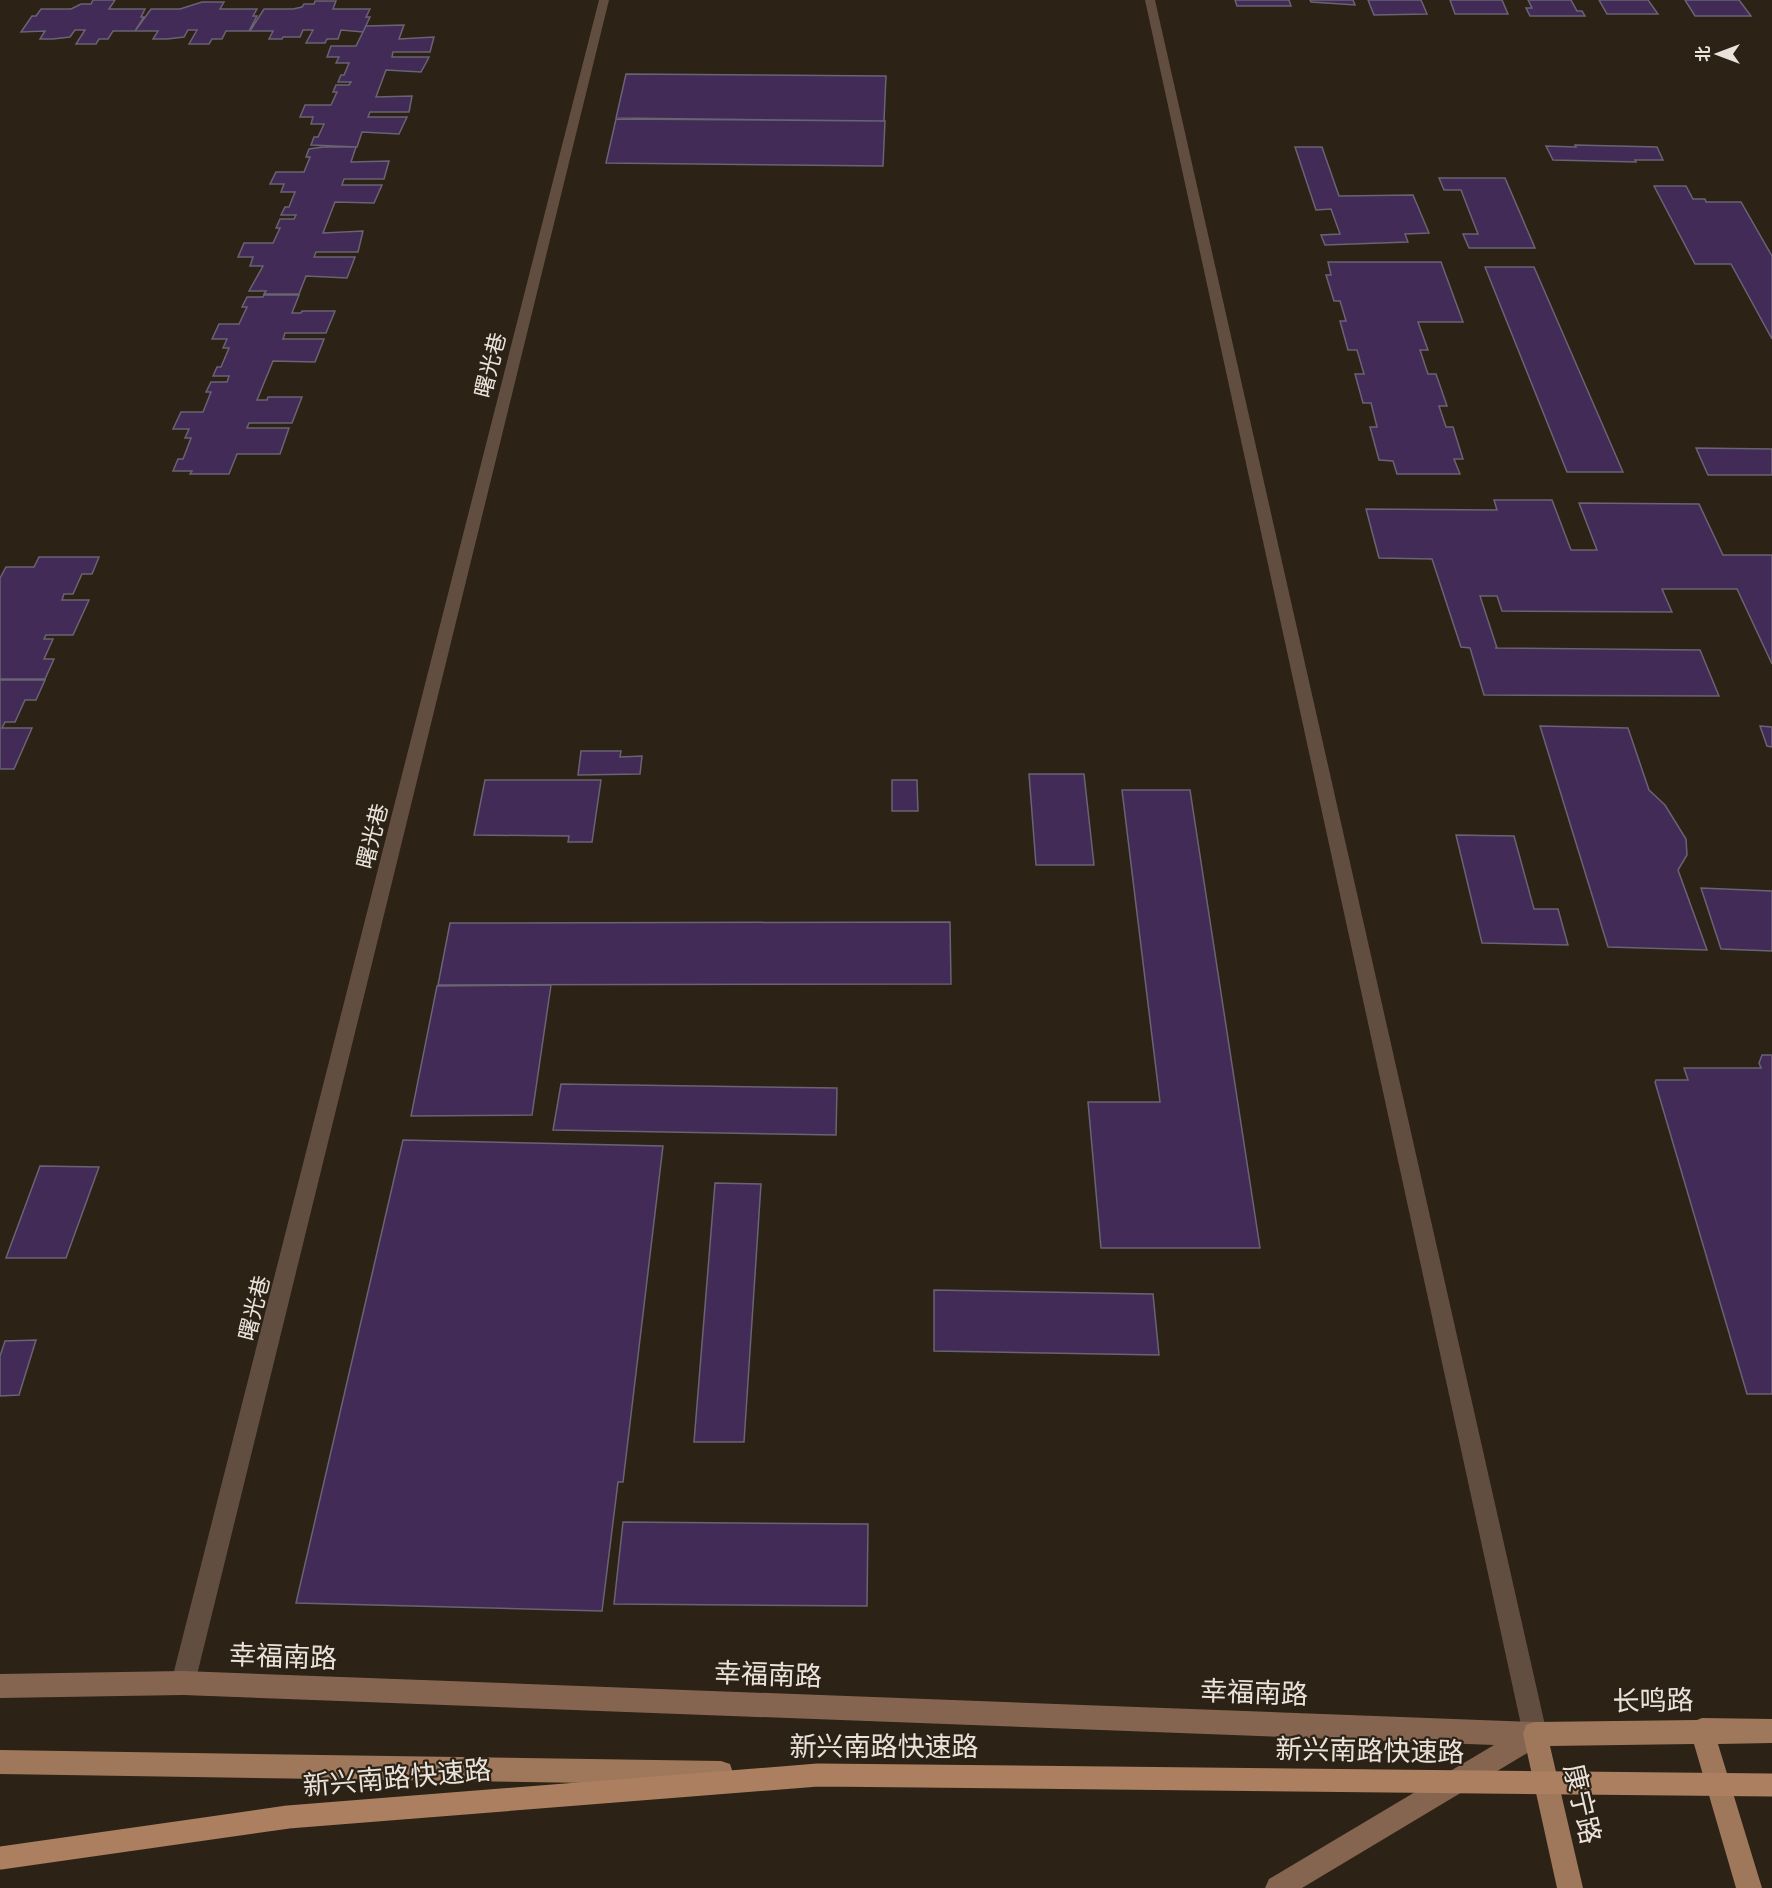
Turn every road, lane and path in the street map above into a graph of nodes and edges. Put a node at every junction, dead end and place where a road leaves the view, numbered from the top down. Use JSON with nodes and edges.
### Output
{"nodes":[{"id":1,"x":604,"y":0,"type":"edge"},
{"id":2,"x":1150,"y":0,"type":"edge"},
{"id":3,"x":183,"y":1683,"type":"junction"},
{"id":4,"x":0,"y":1686,"type":"edge"},
{"id":5,"x":1702,"y":1730,"type":"junction"},
{"id":6,"x":1772,"y":1731,"type":"edge"},
{"id":7,"x":1535,"y":1734,"type":"junction"},
{"id":8,"x":0,"y":1762,"type":"edge"},
{"id":9,"x":818,"y":1775,"type":"junction"},
{"id":10,"x":1772,"y":1785,"type":"edge"},
{"id":11,"x":0,"y":1858,"type":"edge"},
{"id":12,"x":1278,"y":1888,"type":"edge"},
{"id":13,"x":1570,"y":1888,"type":"edge"},
{"id":14,"x":1749,"y":1888,"type":"edge"}],
"edges":[{"from":1,"to":3,"type":"street","name":"曙光巷"},
{"from":2,"to":7,"type":"street"},
{"from":3,"to":4,"type":"main road","name":"幸福南路"},
{"from":3,"to":7,"type":"main road","name":"幸福南路"},
{"from":5,"to":6,"type":"main road","name":"长鸣路"},
{"from":5,"to":7,"type":"main road","name":"长鸣路"},
{"from":5,"to":14,"type":"main road"},
{"from":7,"to":12,"type":"main road"},
{"from":7,"to":13,"type":"main road","name":"康宁路"},
{"from":8,"to":9,"type":"main road","bridge":true},
{"from":9,"to":10,"type":"highway","name":"新兴南路快速路","bridge":true},
{"from":9,"to":11,"type":"highway","name":"新兴南路快速路","bridge":true}]}
